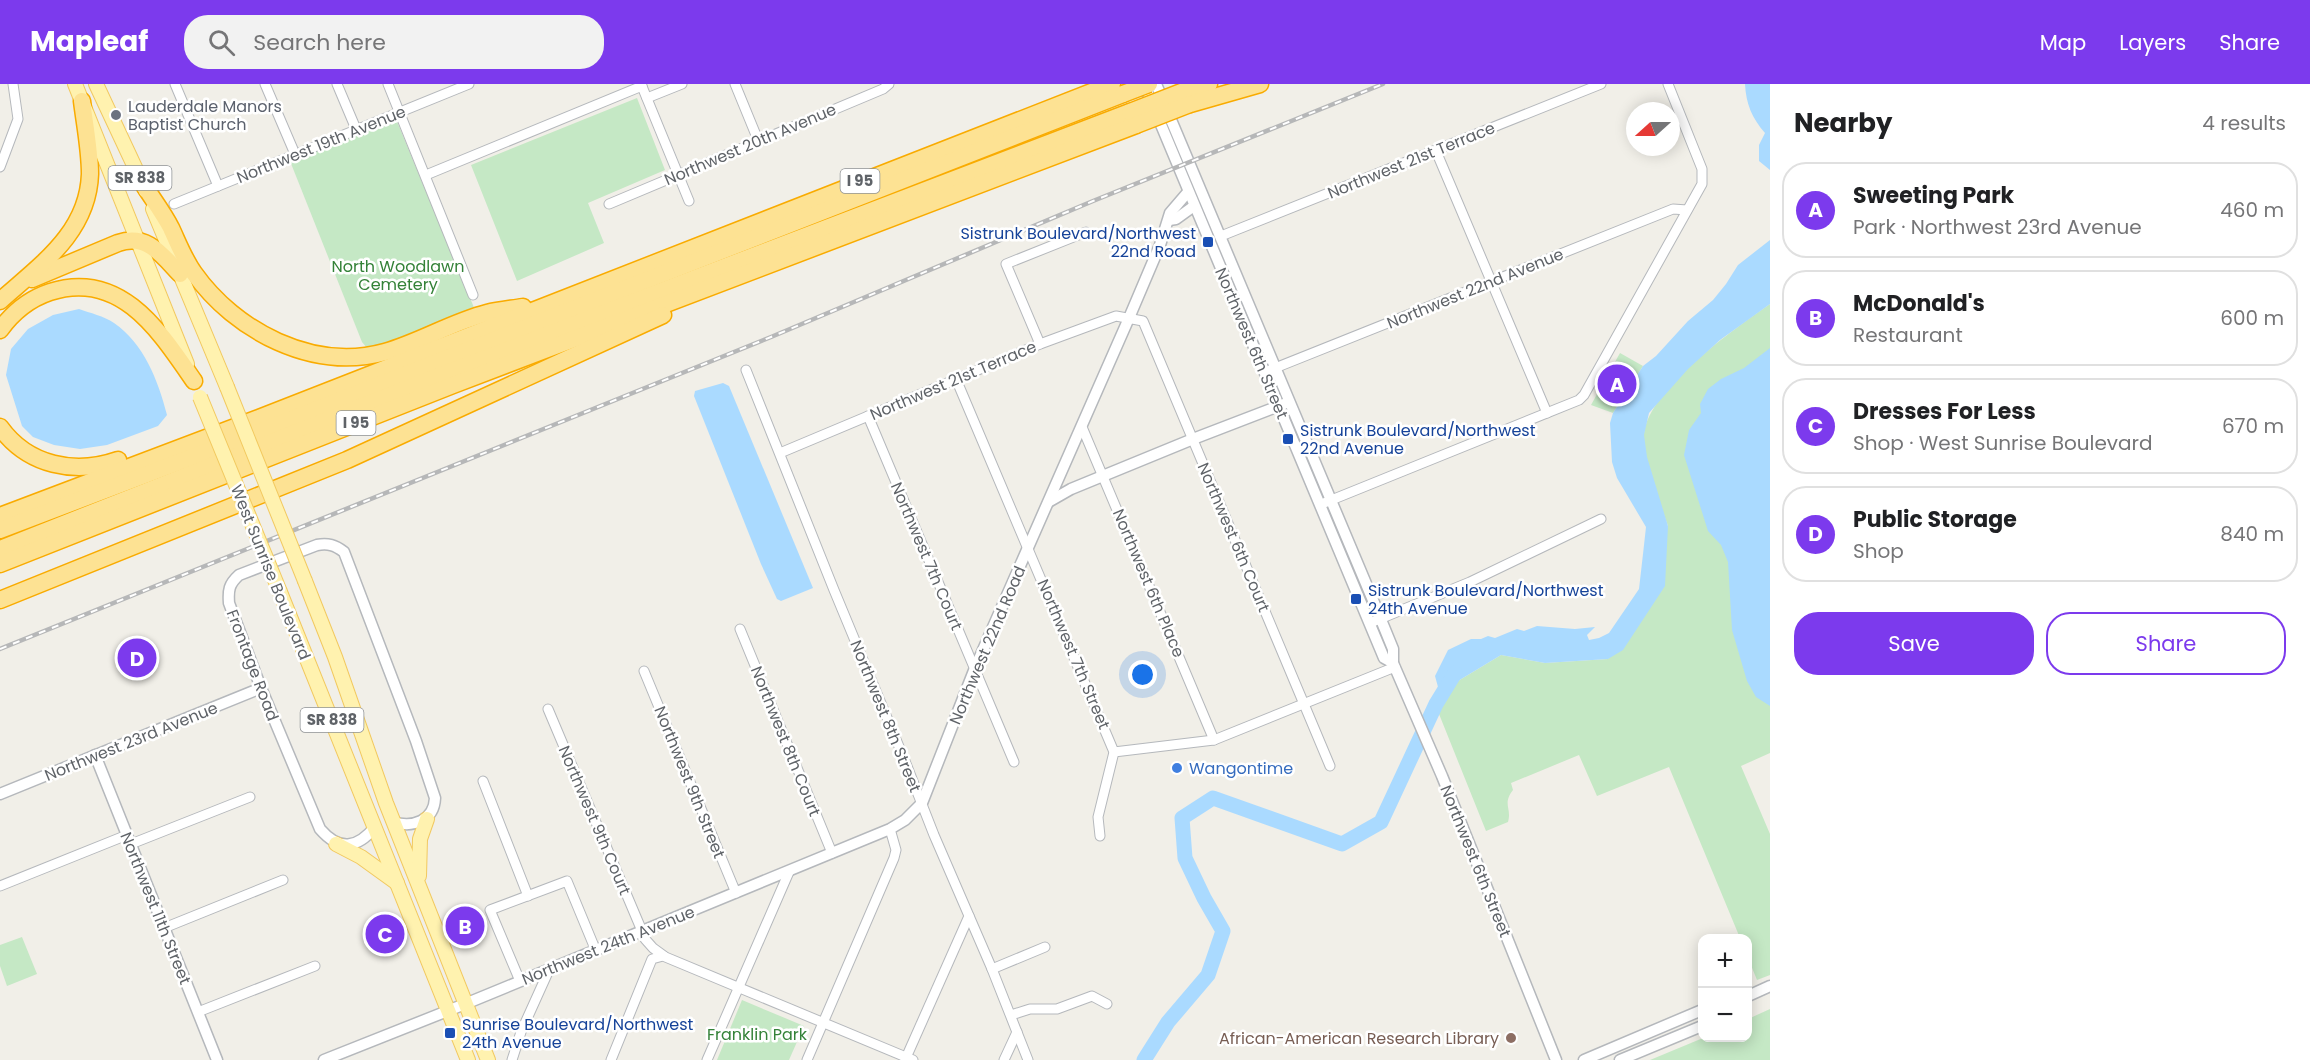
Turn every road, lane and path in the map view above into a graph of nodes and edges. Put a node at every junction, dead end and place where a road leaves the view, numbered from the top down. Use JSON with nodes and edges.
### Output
{"nodes":[{"id":1,"x":13,"y":84,"type":"edge"},
{"id":2,"x":75,"y":84,"type":"edge"},
{"id":3,"x":96,"y":84,"type":"edge"},
{"id":4,"x":175,"y":84,"type":"edge"},
{"id":5,"x":265,"y":84,"type":"edge"},
{"id":6,"x":337,"y":84,"type":"edge"},
{"id":7,"x":388,"y":84,"type":"edge"},
{"id":8,"x":469,"y":84,"type":"edge"},
{"id":9,"x":682,"y":84,"type":"edge"},
{"id":10,"x":735,"y":84,"type":"edge"},
{"id":11,"x":889,"y":84,"type":"edge"},
{"id":12,"x":1147,"y":84,"type":"edge"},
{"id":13,"x":1156,"y":84,"type":"edge"},
{"id":14,"x":1209,"y":84,"type":"edge"},
{"id":15,"x":1242,"y":84,"type":"edge"},
{"id":16,"x":1260,"y":84,"type":"edge"},
{"id":17,"x":1601,"y":84,"type":"edge"},
{"id":18,"x":1668,"y":84,"type":"edge"},
{"id":19,"x":641,"y":85,"type":"edge"},
{"id":20,"x":1118,"y":89,"type":"edge"},
{"id":21,"x":1191,"y":93,"type":"edge"},
{"id":22,"x":647,"y":98,"type":"junction"},
{"id":23,"x":82,"y":101,"type":"junction"},
{"id":24,"x":399,"y":112,"type":"junction"},
{"id":25,"x":1133,"y":119,"type":"junction"},
{"id":26,"x":356,"y":129,"type":"junction"},
{"id":27,"x":758,"y":140,"type":"junction"},
{"id":28,"x":1436,"y":151,"type":"junction"},
{"id":29,"x":295,"y":154,"type":"junction"},
{"id":30,"x":0,"y":166,"type":"edge"},
{"id":31,"x":678,"y":174,"type":"junction"},
{"id":32,"x":426,"y":175,"type":"junction"},
{"id":33,"x":142,"y":182,"type":"junction"},
{"id":34,"x":218,"y":186,"type":"junction"},
{"id":35,"x":1188,"y":192,"type":"junction"},
{"id":36,"x":689,"y":201,"type":"dead end"},
{"id":37,"x":174,"y":204,"type":"dead end"},
{"id":38,"x":609,"y":204,"type":"dead end"},
{"id":39,"x":1194,"y":206,"type":"junction"},
{"id":40,"x":1687,"y":210,"type":"junction"},
{"id":41,"x":1169,"y":220,"type":"junction"},
{"id":42,"x":1086,"y":232,"type":"dead end"},
{"id":43,"x":1221,"y":236,"type":"junction"},
{"id":44,"x":138,"y":240,"type":"junction"},
{"id":45,"x":180,"y":274,"type":"junction"},
{"id":46,"x":1491,"y":281,"type":"junction"},
{"id":47,"x":714,"y":287,"type":"junction"},
{"id":48,"x":15,"y":288,"type":"junction"},
{"id":49,"x":473,"y":295,"type":"dead end"},
{"id":50,"x":560,"y":300,"type":"junction"},
{"id":51,"x":0,"y":301,"type":"edge"},
{"id":52,"x":1130,"y":318,"type":"junction"},
{"id":53,"x":0,"y":330,"type":"edge"},
{"id":54,"x":1040,"y":344,"type":"junction"},
{"id":55,"x":1276,"y":368,"type":"junction"},
{"id":56,"x":746,"y":370,"type":"dead end"},
{"id":57,"x":1264,"y":373,"type":"junction"},
{"id":58,"x":956,"y":379,"type":"junction"},
{"id":59,"x":197,"y":389,"type":"junction"},
{"id":60,"x":1290,"y":402,"type":"junction"},
{"id":61,"x":1279,"y":406,"type":"junction"},
{"id":62,"x":1547,"y":413,"type":"junction"},
{"id":63,"x":868,"y":416,"type":"junction"},
{"id":64,"x":259,"y":418,"type":"junction"},
{"id":65,"x":0,"y":427,"type":"edge"},
{"id":66,"x":1082,"y":427,"type":"junction"},
{"id":67,"x":1193,"y":439,"type":"junction"},
{"id":68,"x":780,"y":453,"type":"junction"},
{"id":69,"x":1104,"y":476,"type":"junction"},
{"id":70,"x":1057,"y":486,"type":"junction"},
{"id":71,"x":1071,"y":489,"type":"junction"},
{"id":72,"x":270,"y":492,"type":"junction"},
{"id":73,"x":1331,"y":500,"type":"junction"},
{"id":74,"x":1050,"y":501,"type":"junction"},
{"id":75,"x":242,"y":503,"type":"junction"},
{"id":76,"x":1320,"y":505,"type":"junction"},
{"id":77,"x":0,"y":516,"type":"edge"},
{"id":78,"x":1601,"y":519,"type":"dead end"},
{"id":79,"x":0,"y":530,"type":"edge"},
{"id":80,"x":1029,"y":548,"type":"junction"},
{"id":81,"x":0,"y":549,"type":"edge"},
{"id":82,"x":0,"y":564,"type":"edge"},
{"id":83,"x":0,"y":600,"type":"edge"},
{"id":84,"x":1381,"y":619,"type":"junction"},
{"id":85,"x":1370,"y":624,"type":"junction"},
{"id":86,"x":740,"y":629,"type":"dead end"},
{"id":87,"x":1394,"y":665,"type":"junction"},
{"id":88,"x":975,"y":668,"type":"junction"},
{"id":89,"x":644,"y":671,"type":"dead end"},
{"id":90,"x":261,"y":688,"type":"junction"},
{"id":91,"x":1304,"y":703,"type":"junction"},
{"id":92,"x":548,"y":709,"type":"dead end"},
{"id":93,"x":1214,"y":740,"type":"junction"},
{"id":94,"x":1114,"y":752,"type":"junction"},
{"id":95,"x":95,"y":755,"type":"junction"},
{"id":96,"x":1014,"y":762,"type":"dead end"},
{"id":97,"x":1330,"y":766,"type":"dead end"},
{"id":98,"x":483,"y":781,"type":"dead end"},
{"id":99,"x":0,"y":794,"type":"edge"},
{"id":100,"x":250,"y":797,"type":"dead end"},
{"id":101,"x":922,"y":803,"type":"junction"},
{"id":102,"x":427,"y":819,"type":"junction"},
{"id":103,"x":393,"y":822,"type":"junction"},
{"id":104,"x":375,"y":827,"type":"junction"},
{"id":105,"x":890,"y":829,"type":"junction"},
{"id":106,"x":1100,"y":836,"type":"dead end"},
{"id":107,"x":129,"y":839,"type":"junction"},
{"id":108,"x":336,"y":844,"type":"junction"},
{"id":109,"x":832,"y":853,"type":"junction"},
{"id":110,"x":789,"y":872,"type":"junction"},
{"id":111,"x":283,"y":880,"type":"dead end"},
{"id":112,"x":398,"y":884,"type":"junction"},
{"id":113,"x":0,"y":886,"type":"edge"},
{"id":114,"x":419,"y":887,"type":"junction"},
{"id":115,"x":736,"y":893,"type":"junction"},
{"id":116,"x":528,"y":896,"type":"junction"},
{"id":117,"x":969,"y":916,"type":"junction"},
{"id":118,"x":164,"y":928,"type":"junction"},
{"id":119,"x":644,"y":935,"type":"junction"},
{"id":120,"x":1045,"y":947,"type":"dead end"},
{"id":121,"x":596,"y":951,"type":"junction"},
{"id":122,"x":658,"y":958,"type":"junction"},
{"id":123,"x":315,"y":966,"type":"dead end"},
{"id":124,"x":992,"y":969,"type":"junction"},
{"id":125,"x":549,"y":970,"type":"junction"},
{"id":126,"x":520,"y":981,"type":"junction"},
{"id":127,"x":1770,"y":986,"type":"edge"},
{"id":128,"x":738,"y":987,"type":"junction"},
{"id":129,"x":1752,"y":994,"type":"edge"},
{"id":130,"x":465,"y":1004,"type":"junction"},
{"id":131,"x":1107,"y":1004,"type":"dead end"},
{"id":132,"x":449,"y":1011,"type":"junction"},
{"id":133,"x":198,"y":1012,"type":"junction"},
{"id":134,"x":1698,"y":1012,"type":"edge"},
{"id":135,"x":1011,"y":1016,"type":"junction"},
{"id":136,"x":823,"y":1022,"type":"junction"},
{"id":137,"x":1698,"y":1028,"type":"edge"},
{"id":138,"x":1017,"y":1032,"type":"junction"},
{"id":139,"x":908,"y":1059,"type":"edge"},
{"id":140,"x":218,"y":1060,"type":"edge"},
{"id":141,"x":324,"y":1060,"type":"edge"},
{"id":142,"x":468,"y":1060,"type":"edge"},
{"id":143,"x":488,"y":1060,"type":"edge"},
{"id":144,"x":512,"y":1060,"type":"edge"},
{"id":145,"x":611,"y":1060,"type":"edge"},
{"id":146,"x":707,"y":1060,"type":"edge"},
{"id":147,"x":807,"y":1060,"type":"edge"},
{"id":148,"x":1004,"y":1060,"type":"edge"},
{"id":149,"x":1028,"y":1060,"type":"edge"},
{"id":150,"x":1556,"y":1060,"type":"edge"},
{"id":151,"x":1584,"y":1060,"type":"edge"},
{"id":152,"x":1620,"y":1060,"type":"edge"}],
"edges":[{"from":1,"to":30,"type":"street"},
{"from":2,"to":23,"type":"main road","name":"West Sunrise Boulevard","number":"SR 838"},
{"from":3,"to":33,"type":"main road","name":"West Sunrise Boulevard","number":"SR 838"},
{"from":4,"to":34,"type":"street"},
{"from":5,"to":29,"type":"street"},
{"from":6,"to":26,"type":"street"},
{"from":7,"to":24,"type":"street"},
{"from":8,"to":24,"type":"street","name":"Northwest 19th Avenue"},
{"from":9,"to":22,"type":"street"},
{"from":10,"to":27,"type":"street"},
{"from":11,"to":27,"type":"street","name":"Northwest 20th Avenue"},
{"from":12,"to":20,"type":"highway","bridge":true},
{"from":12,"to":35,"type":"street","name":"Northwest 6th Street"},
{"from":13,"to":43,"type":"street","name":"Northwest 6th Street"},
{"from":14,"to":21,"type":"highway"},
{"from":15,"to":21,"type":"highway","number":"I 95"},
{"from":16,"to":21,"type":"highway"},
{"from":17,"to":28,"type":"street","name":"Northwest 21st Terrace"},
{"from":18,"to":40,"type":"street"},
{"from":19,"to":22,"type":"street"},
{"from":19,"to":32,"type":"street"},
{"from":20,"to":50,"type":"highway","number":"I 95"},
{"from":20,"to":79,"type":"highway"},
{"from":21,"to":25,"type":"highway","number":"I 95","bridge":true},
{"from":22,"to":31,"type":"street"},
{"from":23,"to":44,"type":"main road","name":"West Sunrise Boulevard","number":"SR 838"},
{"from":23,"to":48,"type":"highway"},
{"from":24,"to":26,"type":"street","name":"Northwest 19th Avenue"},
{"from":24,"to":32,"type":"street"},
{"from":25,"to":47,"type":"highway","number":"I 95"},
{"from":25,"to":81,"type":"highway"},
{"from":26,"to":29,"type":"street","name":"Northwest 19th Avenue"},
{"from":27,"to":31,"type":"street","name":"Northwest 20th Avenue"},
{"from":28,"to":43,"type":"street","name":"Northwest 21st Terrace"},
{"from":28,"to":46,"type":"street"},
{"from":29,"to":34,"type":"street","name":"Northwest 19th Avenue"},
{"from":31,"to":36,"type":"street"},
{"from":31,"to":38,"type":"street","name":"Northwest 20th Avenue"},
{"from":32,"to":49,"type":"street"},
{"from":33,"to":45,"type":"main road","name":"West Sunrise Boulevard","number":"SR 838"},
{"from":33,"to":50,"type":"highway"},
{"from":34,"to":37,"type":"street","name":"Northwest 19th Avenue"},
{"from":35,"to":39,"type":"street","name":"Northwest 6th Street"},
{"from":35,"to":41,"type":"street","name":"Northwest 22nd Road"},
{"from":39,"to":41,"type":"street"},
{"from":39,"to":57,"type":"street","name":"Northwest 6th Street"},
{"from":40,"to":46,"type":"street","name":"Northwest 22nd Avenue"},
{"from":40,"to":62,"type":"street"},
{"from":41,"to":52,"type":"street","name":"Northwest 22nd Road"},
{"from":42,"to":54,"type":"street"},
{"from":43,"to":55,"type":"street","name":"Northwest 6th Street"},
{"from":44,"to":45,"type":"highway"},
{"from":44,"to":48,"type":"highway"},
{"from":44,"to":59,"type":"main road","name":"West Sunrise Boulevard","number":"SR 838"},
{"from":45,"to":72,"type":"main road","name":"West Sunrise Boulevard","number":"SR 838","bridge":true},
{"from":46,"to":55,"type":"street","name":"Northwest 22nd Avenue"},
{"from":46,"to":62,"type":"street"},
{"from":47,"to":72,"type":"highway"},
{"from":47,"to":82,"type":"highway","number":"I 95"},
{"from":48,"to":51,"type":"highway"},
{"from":50,"to":64,"type":"highway","number":"I 95"},
{"from":52,"to":54,"type":"street","name":"Northwest 21st Terrace"},
{"from":52,"to":66,"type":"street","name":"Northwest 22nd Road"},
{"from":52,"to":67,"type":"street","name":"Northwest 6th Court"},
{"from":53,"to":59,"type":"highway"},
{"from":54,"to":58,"type":"street","name":"Northwest 21st Terrace"},
{"from":55,"to":57,"type":"street","name":"Northwest 22nd Avenue"},
{"from":55,"to":60,"type":"street","name":"Northwest 6th Street"},
{"from":56,"to":68,"type":"street","name":"Northwest 8th Street"},
{"from":57,"to":61,"type":"street","name":"Northwest 6th Street"},
{"from":58,"to":63,"type":"street","name":"Northwest 21st Terrace"},
{"from":58,"to":80,"type":"street","name":"Northwest 7th Street"},
{"from":59,"to":75,"type":"main road","name":"West Sunrise Boulevard","number":"SR 838","bridge":true},
{"from":60,"to":61,"type":"street"},
{"from":60,"to":73,"type":"street","name":"Northwest 6th Street"},
{"from":61,"to":67,"type":"street"},
{"from":61,"to":76,"type":"street","name":"Northwest 6th Street"},
{"from":62,"to":73,"type":"street"},
{"from":63,"to":68,"type":"street","name":"Northwest 21st Terrace"},
{"from":63,"to":88,"type":"street","name":"Northwest 7th Court"},
{"from":64,"to":65,"type":"highway"},
{"from":64,"to":77,"type":"highway","number":"I 95"},
{"from":66,"to":69,"type":"street","name":"Northwest 6th Place"},
{"from":66,"to":70,"type":"street","name":"Northwest 22nd Road"},
{"from":67,"to":69,"type":"street"},
{"from":67,"to":91,"type":"street","name":"Northwest 6th Court"},
{"from":68,"to":101,"type":"street","name":"Northwest 8th Street"},
{"from":69,"to":71,"type":"street"},
{"from":69,"to":93,"type":"street","name":"Northwest 6th Place"},
{"from":70,"to":71,"type":"street"},
{"from":70,"to":74,"type":"street","name":"Northwest 22nd Road"},
{"from":71,"to":74,"type":"street"},
{"from":72,"to":75,"type":"highway"},
{"from":72,"to":103,"type":"main road","name":"West Sunrise Boulevard","number":"SR 838","bridge":true},
{"from":73,"to":76,"type":"street"},
{"from":73,"to":84,"type":"street","name":"Northwest 6th Street"},
{"from":74,"to":80,"type":"street","name":"Northwest 22nd Road"},
{"from":75,"to":83,"type":"highway"},
{"from":75,"to":104,"type":"main road","name":"West Sunrise Boulevard","number":"SR 838","bridge":true},
{"from":76,"to":85,"type":"street","name":"Northwest 6th Street"},
{"from":78,"to":84,"type":"street"},
{"from":80,"to":88,"type":"street","name":"Northwest 22nd Road"},
{"from":80,"to":94,"type":"street","name":"Northwest 7th Street"},
{"from":84,"to":85,"type":"street"},
{"from":84,"to":87,"type":"street","name":"Northwest 6th Street"},
{"from":85,"to":87,"type":"street","name":"Northwest 6th Street"},
{"from":86,"to":109,"type":"street","name":"Northwest 8th Court"},
{"from":87,"to":91,"type":"street"},
{"from":87,"to":150,"type":"street","name":"Northwest 6th Street"},
{"from":88,"to":96,"type":"street","name":"Northwest 7th Court"},
{"from":88,"to":101,"type":"street","name":"Northwest 22nd Road"},
{"from":89,"to":115,"type":"street","name":"Northwest 9th Street"},
{"from":90,"to":95,"type":"street","name":"Northwest 23rd Avenue"},
{"from":90,"to":102,"type":"street","name":"Frontage Road"},
{"from":90,"to":108,"type":"street","name":"Frontage Road"},
{"from":91,"to":93,"type":"street"},
{"from":91,"to":97,"type":"street","name":"Northwest 6th Court"},
{"from":92,"to":119,"type":"street","name":"Northwest 9th Court"},
{"from":93,"to":94,"type":"street"},
{"from":94,"to":106,"type":"street"},
{"from":95,"to":99,"type":"street","name":"Northwest 23rd Avenue"},
{"from":95,"to":107,"type":"street","name":"Northwest 11th Street"},
{"from":98,"to":116,"type":"street"},
{"from":100,"to":107,"type":"street"},
{"from":101,"to":105,"type":"street","name":"Northwest 22nd Road"},
{"from":101,"to":117,"type":"street","name":"Northwest 8th Street"},
{"from":102,"to":103,"type":"street"},
{"from":102,"to":114,"type":"main road"},
{"from":103,"to":114,"type":"main road","name":"West Sunrise Boulevard","number":"SR 838"},
{"from":104,"to":108,"type":"street"},
{"from":104,"to":112,"type":"main road","name":"West Sunrise Boulevard","number":"SR 838"},
{"from":105,"to":109,"type":"street","name":"Northwest 24th Avenue"},
{"from":105,"to":136,"type":"street"},
{"from":107,"to":113,"type":"street"},
{"from":107,"to":118,"type":"street","name":"Northwest 11th Street"},
{"from":108,"to":112,"type":"main road"},
{"from":109,"to":110,"type":"street","name":"Northwest 24th Avenue"},
{"from":110,"to":115,"type":"street","name":"Northwest 24th Avenue"},
{"from":110,"to":128,"type":"street"},
{"from":111,"to":118,"type":"street"},
{"from":112,"to":132,"type":"main road","name":"West Sunrise Boulevard","number":"SR 838"},
{"from":114,"to":130,"type":"main road","name":"West Sunrise Boulevard","number":"SR 838"},
{"from":115,"to":119,"type":"street","name":"Northwest 24th Avenue"},
{"from":116,"to":121,"type":"street"},
{"from":116,"to":126,"type":"street"},
{"from":117,"to":124,"type":"street","name":"Northwest 8th Street"},
{"from":117,"to":139,"type":"street"},
{"from":118,"to":133,"type":"street","name":"Northwest 11th Street"},
{"from":119,"to":121,"type":"street","name":"Northwest 24th Avenue"},
{"from":119,"to":122,"type":"street","name":"Northwest 9th Court"},
{"from":120,"to":124,"type":"street"},
{"from":121,"to":125,"type":"street","name":"Northwest 24th Avenue"},
{"from":122,"to":128,"type":"street","name":"Northwest 9th Court"},
{"from":122,"to":145,"type":"street"},
{"from":123,"to":133,"type":"street"},
{"from":124,"to":135,"type":"street","name":"Northwest 8th Street"},
{"from":125,"to":126,"type":"street","name":"Northwest 24th Avenue"},
{"from":125,"to":144,"type":"street"},
{"from":126,"to":130,"type":"street","name":"Northwest 24th Avenue"},
{"from":127,"to":129,"type":"street"},
{"from":128,"to":136,"type":"street","name":"Northwest 9th Court"},
{"from":128,"to":146,"type":"street"},
{"from":130,"to":132,"type":"street","name":"Northwest 24th Avenue"},
{"from":130,"to":143,"type":"main road","name":"West Sunrise Boulevard","number":"SR 838"},
{"from":131,"to":135,"type":"street"},
{"from":132,"to":141,"type":"street","name":"Northwest 24th Avenue"},
{"from":132,"to":142,"type":"main road","name":"West Sunrise Boulevard","number":"SR 838"},
{"from":133,"to":140,"type":"street","name":"Northwest 11th Street"},
{"from":134,"to":151,"type":"street"},
{"from":135,"to":138,"type":"street","name":"Northwest 8th Street"},
{"from":136,"to":139,"type":"street","name":"Northwest 9th Court"},
{"from":136,"to":147,"type":"street"},
{"from":137,"to":152,"type":"street"},
{"from":138,"to":148,"type":"street"},
{"from":138,"to":149,"type":"street","name":"Northwest 8th Street"}]}
